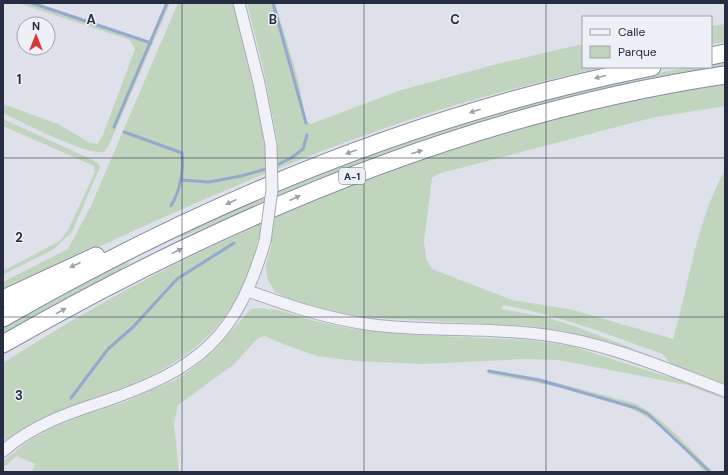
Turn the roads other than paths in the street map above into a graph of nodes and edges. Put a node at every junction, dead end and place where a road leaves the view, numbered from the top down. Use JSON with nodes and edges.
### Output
{"nodes":[{"id":1,"x":239,"y":3,"type":"edge"},
{"id":2,"x":725,"y":53,"type":"edge"},
{"id":3,"x":712,"y":56,"type":"edge"},
{"id":4,"x":647,"y":68,"type":"edge"},
{"id":5,"x":725,"y":75,"type":"edge"},
{"id":6,"x":176,"y":226,"type":"junction"},
{"id":7,"x":248,"y":291,"type":"junction"},
{"id":8,"x":3,"y":299,"type":"edge"},
{"id":9,"x":3,"y":318,"type":"edge"},
{"id":10,"x":44,"y":321,"type":"junction"},
{"id":11,"x":3,"y":344,"type":"edge"},
{"id":12,"x":3,"y":350,"type":"edge"},
{"id":13,"x":725,"y":391,"type":"edge"},
{"id":14,"x":3,"y":452,"type":"edge"}],
"edges":[{"from":1,"to":7,"type":"street","bridge":true},
{"from":2,"to":3,"type":"highway"},
{"from":4,"to":6,"type":"highway","number":"A-1","one_way":true},
{"from":10,"to":5,"type":"highway","number":"A-1","one_way":true},
{"from":6,"to":8,"type":"highway","one_way":true},
{"from":6,"to":9,"type":"highway","number":"A-1"},
{"from":7,"to":13,"type":"street"},
{"from":7,"to":14,"type":"street"},
{"from":10,"to":11,"type":"highway","number":"A-1"},
{"from":10,"to":12,"type":"highway"}]}
